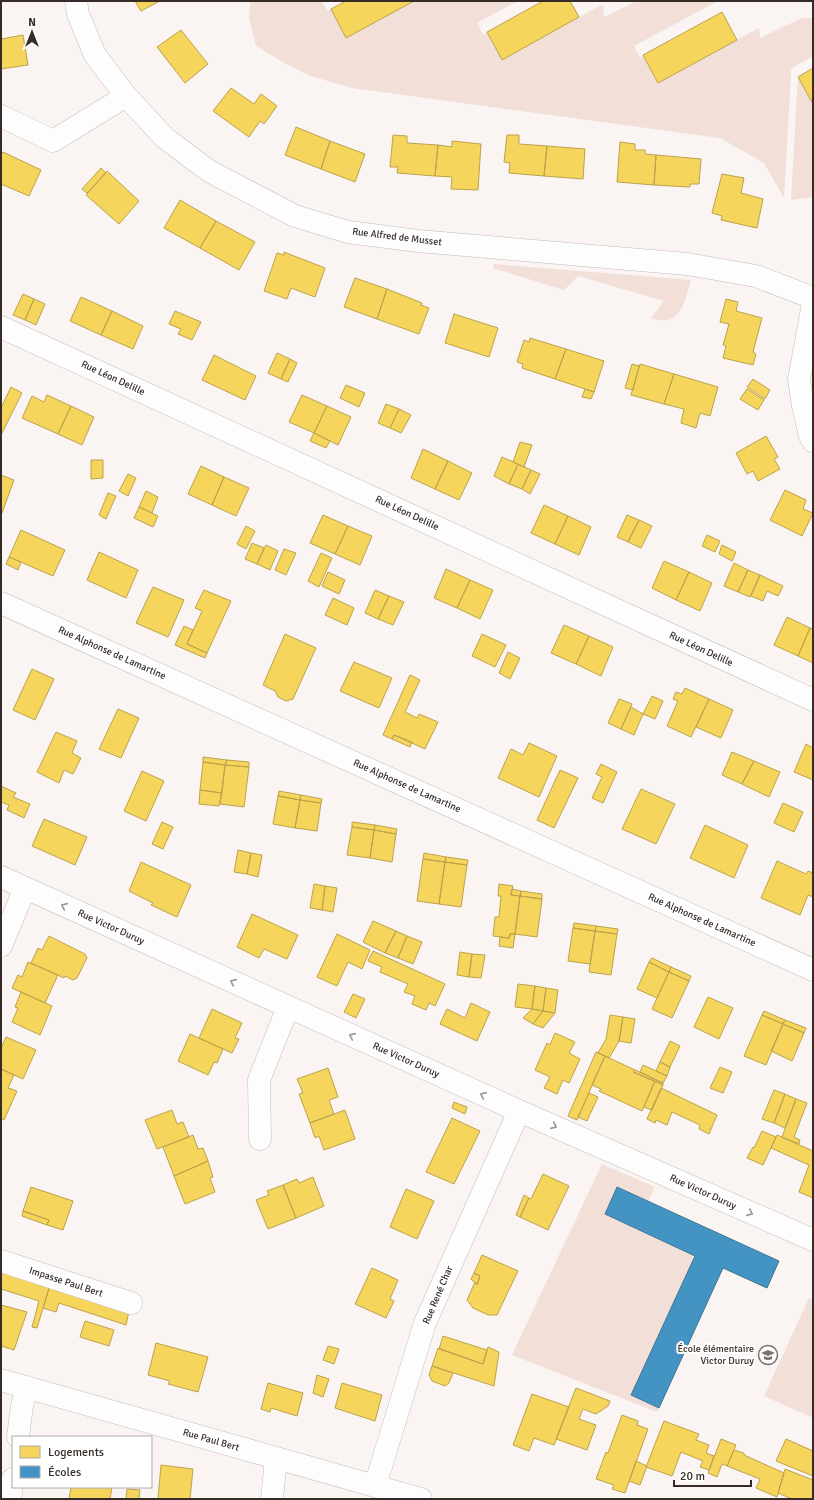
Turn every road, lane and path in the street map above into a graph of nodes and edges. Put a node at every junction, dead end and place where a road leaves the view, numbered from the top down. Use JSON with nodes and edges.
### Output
{"nodes":[{"id":1,"x":76,"y":1,"type":"edge"},
{"id":2,"x":126,"y":96,"type":"junction"},
{"id":3,"x":1,"y":116,"type":"edge"},
{"id":4,"x":813,"y":298,"type":"edge"},
{"id":5,"x":813,"y":304,"type":"edge"},
{"id":6,"x":1,"y":327,"type":"edge"},
{"id":7,"x":813,"y":440,"type":"edge"},
{"id":8,"x":1,"y":603,"type":"edge"},
{"id":9,"x":813,"y":700,"type":"edge"},
{"id":10,"x":1,"y":877,"type":"edge"},
{"id":11,"x":25,"y":888,"type":"junction"},
{"id":12,"x":1,"y":946,"type":"edge"},
{"id":13,"x":813,"y":970,"type":"edge"},
{"id":14,"x":288,"y":1007,"type":"junction"},
{"id":15,"x":519,"y":1111,"type":"junction"},
{"id":16,"x":260,"y":1139,"type":"dead end"},
{"id":17,"x":813,"y":1240,"type":"edge"},
{"id":18,"x":1,"y":1261,"type":"edge"},
{"id":19,"x":131,"y":1303,"type":"dead end"},
{"id":20,"x":1,"y":1380,"type":"edge"},
{"id":21,"x":27,"y":1387,"type":"junction"},
{"id":22,"x":18,"y":1436,"type":"edge"},
{"id":23,"x":276,"y":1458,"type":"junction"},
{"id":24,"x":12,"y":1486,"type":"edge"},
{"id":25,"x":376,"y":1486,"type":"junction"},
{"id":26,"x":10,"y":1499,"type":"edge"},
{"id":27,"x":272,"y":1499,"type":"edge"},
{"id":28,"x":421,"y":1499,"type":"edge"}],
"edges":[{"from":1,"to":2,"type":"street","name":"Rue Alfred de Musset"},
{"from":2,"to":3,"type":"street"},
{"from":2,"to":4,"type":"street","name":"Rue Alfred de Musset"},
{"from":5,"to":7,"type":"street"},
{"from":6,"to":9,"type":"street","name":"Rue Léon Delille"},
{"from":8,"to":13,"type":"street","name":"Rue Alphonse de Lamartine"},
{"from":10,"to":11,"type":"street","name":"Rue Victor Duruy"},
{"from":11,"to":12,"type":"street"},
{"from":14,"to":11,"type":"street","name":"Rue Victor Duruy","one_way":true},
{"from":15,"to":14,"type":"street","name":"Rue Victor Duruy","one_way":true},
{"from":14,"to":16,"type":"street"},
{"from":15,"to":17,"type":"street","name":"Rue Victor Duruy","one_way":true},
{"from":15,"to":25,"type":"street","name":"Rue René Char"},
{"from":18,"to":19,"type":"street","name":"Impasse Paul Bert"},
{"from":20,"to":21,"type":"street","name":"Rue Paul Bert"},
{"from":21,"to":22,"type":"street"},
{"from":21,"to":23,"type":"street","name":"Rue Paul Bert"},
{"from":23,"to":25,"type":"street","name":"Rue Paul Bert"},
{"from":23,"to":27,"type":"street"},
{"from":24,"to":26,"type":"street"},
{"from":25,"to":28,"type":"street","name":"Rue Paul Bert"}]}
